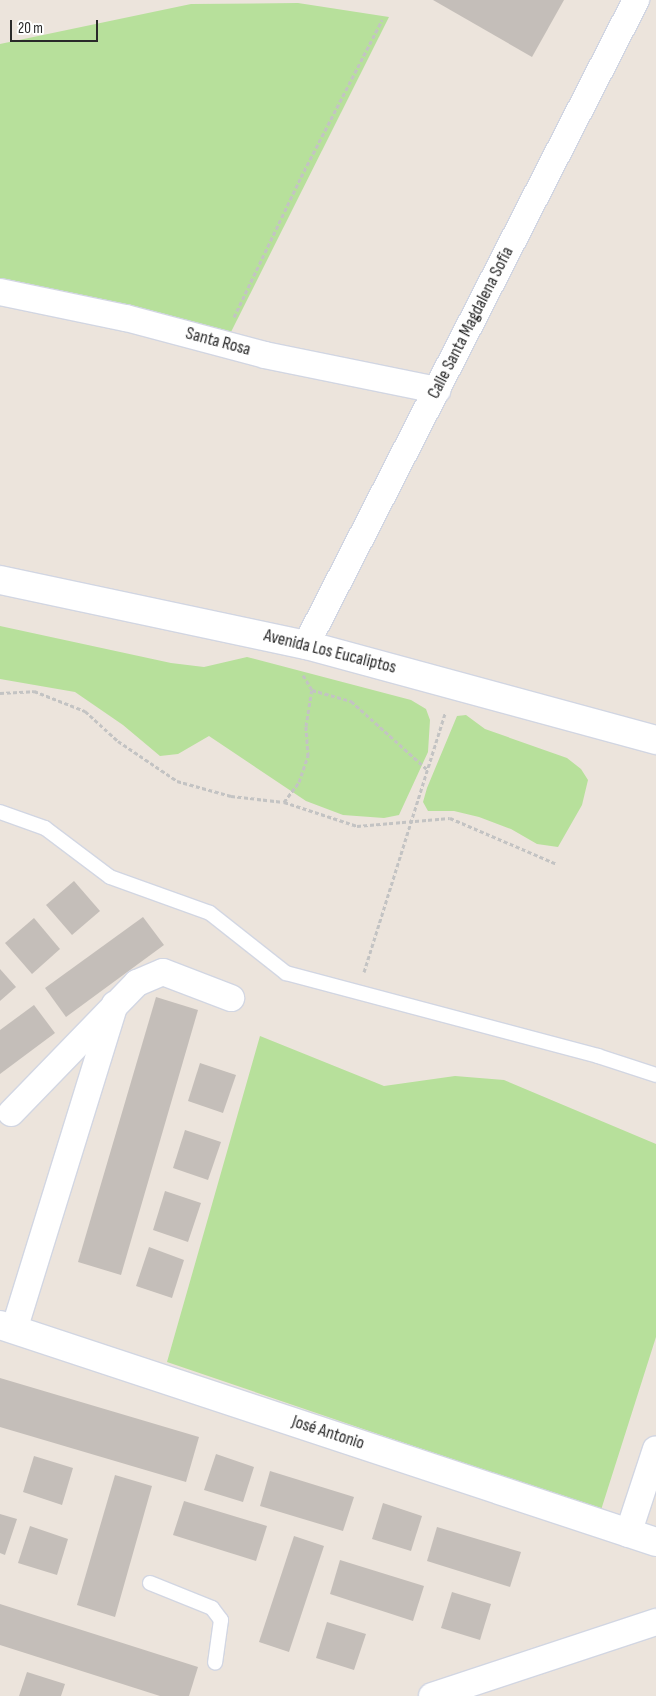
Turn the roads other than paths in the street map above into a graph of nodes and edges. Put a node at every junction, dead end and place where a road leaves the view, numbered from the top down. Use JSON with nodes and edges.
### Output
{"nodes":[{"id":1,"x":636,"y":0,"type":"edge"},
{"id":2,"x":656,"y":9,"type":"edge"},
{"id":3,"x":0,"y":292,"type":"edge"},
{"id":4,"x":437,"y":390,"type":"junction"},
{"id":5,"x":0,"y":580,"type":"edge"},
{"id":6,"x":306,"y":645,"type":"junction"},
{"id":7,"x":656,"y":740,"type":"edge"},
{"id":8,"x":0,"y":812,"type":"edge"},
{"id":9,"x":231,"y":998,"type":"dead end"},
{"id":10,"x":115,"y":1004,"type":"junction"},
{"id":11,"x":656,"y":1075,"type":"edge"},
{"id":12,"x":11,"y":1113,"type":"dead end"},
{"id":13,"x":7,"y":1327,"type":"edge"},
{"id":14,"x":656,"y":1449,"type":"edge"},
{"id":15,"x":628,"y":1534,"type":"junction"},
{"id":16,"x":656,"y":1542,"type":"edge"},
{"id":17,"x":150,"y":1583,"type":"dead end"},
{"id":18,"x":656,"y":1622,"type":"edge"},
{"id":19,"x":215,"y":1663,"type":"dead end"},
{"id":20,"x":432,"y":1696,"type":"edge"}],
"edges":[{"from":1,"to":2,"type":"street"},
{"from":1,"to":4,"type":"street","name":"Calle Santa Magdalena Sofía"},
{"from":3,"to":4,"type":"street","name":"Santa Rosa"},
{"from":4,"to":6,"type":"street","name":"Calle Santa Magdalena Sofía"},
{"from":5,"to":6,"type":"street","name":"Avenida Los Eucaliptos"},
{"from":6,"to":7,"type":"street","name":"Avenida Los Eucaliptos"},
{"from":8,"to":11,"type":"lane"},
{"from":9,"to":10,"type":"street"},
{"from":10,"to":12,"type":"street"},
{"from":10,"to":13,"type":"street"},
{"from":13,"to":15,"type":"street","name":"José Antonio"},
{"from":14,"to":15,"type":"street"},
{"from":15,"to":16,"type":"street","name":"José Antonio"},
{"from":17,"to":19,"type":"lane"},
{"from":18,"to":20,"type":"street"}]}
